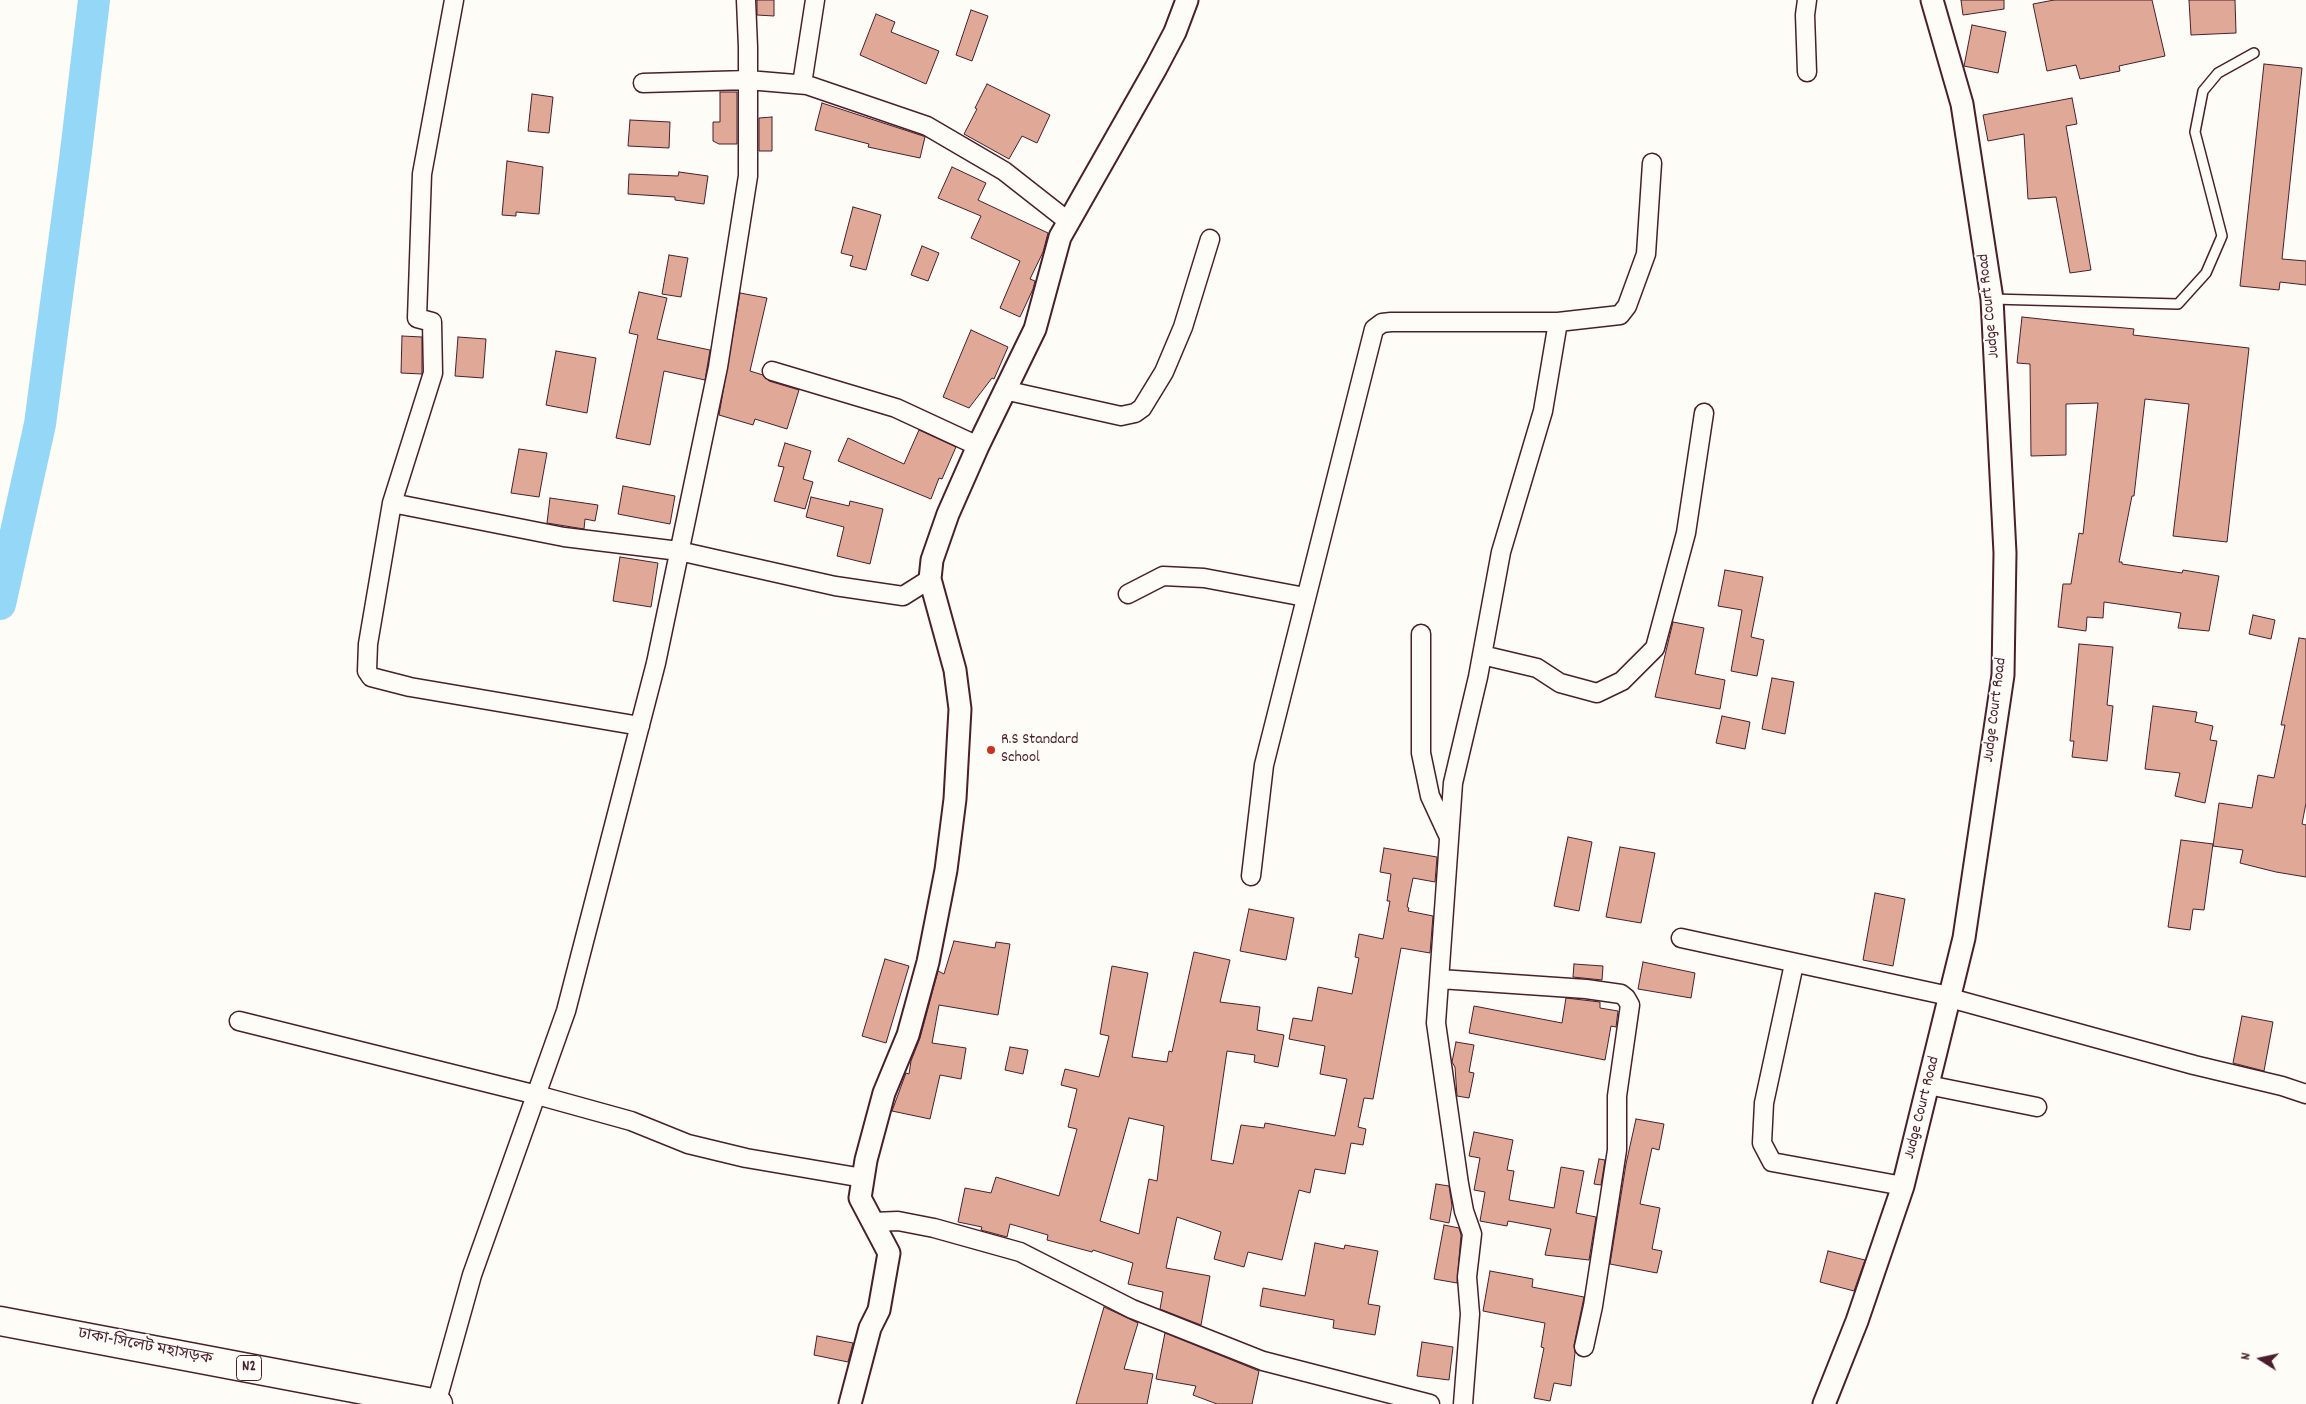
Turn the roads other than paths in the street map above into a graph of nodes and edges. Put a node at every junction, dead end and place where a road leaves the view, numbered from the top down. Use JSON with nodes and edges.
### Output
{"nodes":[{"id":1,"x":454,"y":0,"type":"edge"},
{"id":2,"x":746,"y":0,"type":"edge"},
{"id":3,"x":816,"y":0,"type":"edge"},
{"id":4,"x":1187,"y":0,"type":"edge"},
{"id":5,"x":1807,"y":0,"type":"edge"},
{"id":6,"x":1932,"y":0,"type":"edge"},
{"id":7,"x":2254,"y":54,"type":"dead end"},
{"id":8,"x":1807,"y":72,"type":"dead end"},
{"id":9,"x":748,"y":80,"type":"junction"},
{"id":10,"x":642,"y":83,"type":"dead end"},
{"id":11,"x":802,"y":84,"type":"junction"},
{"id":12,"x":1652,"y":163,"type":"dead end"},
{"id":13,"x":1068,"y":222,"type":"junction"},
{"id":14,"x":1210,"y":239,"type":"dead end"},
{"id":15,"x":1992,"y":299,"type":"junction"},
{"id":16,"x":1558,"y":322,"type":"junction"},
{"id":17,"x":772,"y":371,"type":"dead end"},
{"id":18,"x":1004,"y":390,"type":"junction"},
{"id":19,"x":1704,"y":413,"type":"dead end"},
{"id":20,"x":978,"y":446,"type":"junction"},
{"id":21,"x":392,"y":503,"type":"junction"},
{"id":22,"x":679,"y":551,"type":"junction"},
{"id":23,"x":930,"y":579,"type":"junction"},
{"id":24,"x":1128,"y":594,"type":"dead end"},
{"id":25,"x":1306,"y":597,"type":"junction"},
{"id":26,"x":1421,"y":634,"type":"dead end"},
{"id":27,"x":1482,"y":654,"type":"junction"},
{"id":28,"x":640,"y":726,"type":"junction"},
{"id":29,"x":1449,"y":836,"type":"junction"},
{"id":30,"x":1251,"y":876,"type":"dead end"},
{"id":31,"x":1680,"y":938,"type":"dead end"},
{"id":32,"x":1794,"y":964,"type":"junction"},
{"id":33,"x":1440,"y":979,"type":"junction"},
{"id":34,"x":1950,"y":998,"type":"junction"},
{"id":35,"x":239,"y":1022,"type":"dead end"},
{"id":36,"x":1928,"y":1085,"type":"junction"},
{"id":37,"x":2306,"y":1094,"type":"edge"},
{"id":38,"x":537,"y":1095,"type":"junction"},
{"id":39,"x":2036,"y":1107,"type":"dead end"},
{"id":40,"x":863,"y":1178,"type":"junction"},
{"id":41,"x":1903,"y":1186,"type":"junction"},
{"id":42,"x":873,"y":1222,"type":"junction"},
{"id":43,"x":0,"y":1321,"type":"edge"},
{"id":44,"x":1584,"y":1347,"type":"dead end"},
{"id":45,"x":437,"y":1404,"type":"edge"},
{"id":46,"x":850,"y":1404,"type":"edge"},
{"id":47,"x":1430,"y":1404,"type":"edge"},
{"id":48,"x":1463,"y":1404,"type":"edge"},
{"id":49,"x":1824,"y":1404,"type":"edge"}],
"edges":[{"from":1,"to":21,"type":"street"},
{"from":2,"to":9,"type":"street"},
{"from":3,"to":11,"type":"street"},
{"from":4,"to":13,"type":"street"},
{"from":5,"to":8,"type":"street"},
{"from":6,"to":15,"type":"street","name":"Judge Court Road"},
{"from":7,"to":15,"type":"lane"},
{"from":9,"to":10,"type":"street"},
{"from":9,"to":11,"type":"street"},
{"from":9,"to":22,"type":"street"},
{"from":11,"to":13,"type":"street"},
{"from":12,"to":16,"type":"street"},
{"from":13,"to":18,"type":"street"},
{"from":14,"to":18,"type":"street"},
{"from":15,"to":34,"type":"street","name":"Judge Court Road"},
{"from":16,"to":25,"type":"street"},
{"from":16,"to":27,"type":"street"},
{"from":17,"to":20,"type":"street"},
{"from":18,"to":20,"type":"street"},
{"from":19,"to":27,"type":"street"},
{"from":20,"to":23,"type":"street"},
{"from":21,"to":22,"type":"street"},
{"from":21,"to":28,"type":"street"},
{"from":22,"to":23,"type":"street"},
{"from":22,"to":28,"type":"street"},
{"from":23,"to":40,"type":"street"},
{"from":24,"to":25,"type":"street"},
{"from":25,"to":30,"type":"street"},
{"from":26,"to":29,"type":"street"},
{"from":27,"to":29,"type":"street"},
{"from":28,"to":38,"type":"street"},
{"from":29,"to":33,"type":"street"},
{"from":31,"to":32,"type":"street"},
{"from":32,"to":34,"type":"street"},
{"from":32,"to":41,"type":"street"},
{"from":33,"to":44,"type":"street"},
{"from":33,"to":48,"type":"street"},
{"from":34,"to":36,"type":"street","name":"Judge Court Road"},
{"from":34,"to":37,"type":"street"},
{"from":35,"to":38,"type":"street"},
{"from":36,"to":39,"type":"street"},
{"from":36,"to":41,"type":"street","name":"Judge Court Road"},
{"from":38,"to":40,"type":"street"},
{"from":38,"to":45,"type":"street"},
{"from":40,"to":42,"type":"street"},
{"from":41,"to":49,"type":"street","name":"Judge Court Road"},
{"from":42,"to":46,"type":"street"},
{"from":42,"to":47,"type":"street"},
{"from":43,"to":45,"type":"highway","name":"ঢাকা-সিলেট মহাসড়ক","number":"N2"}]}
